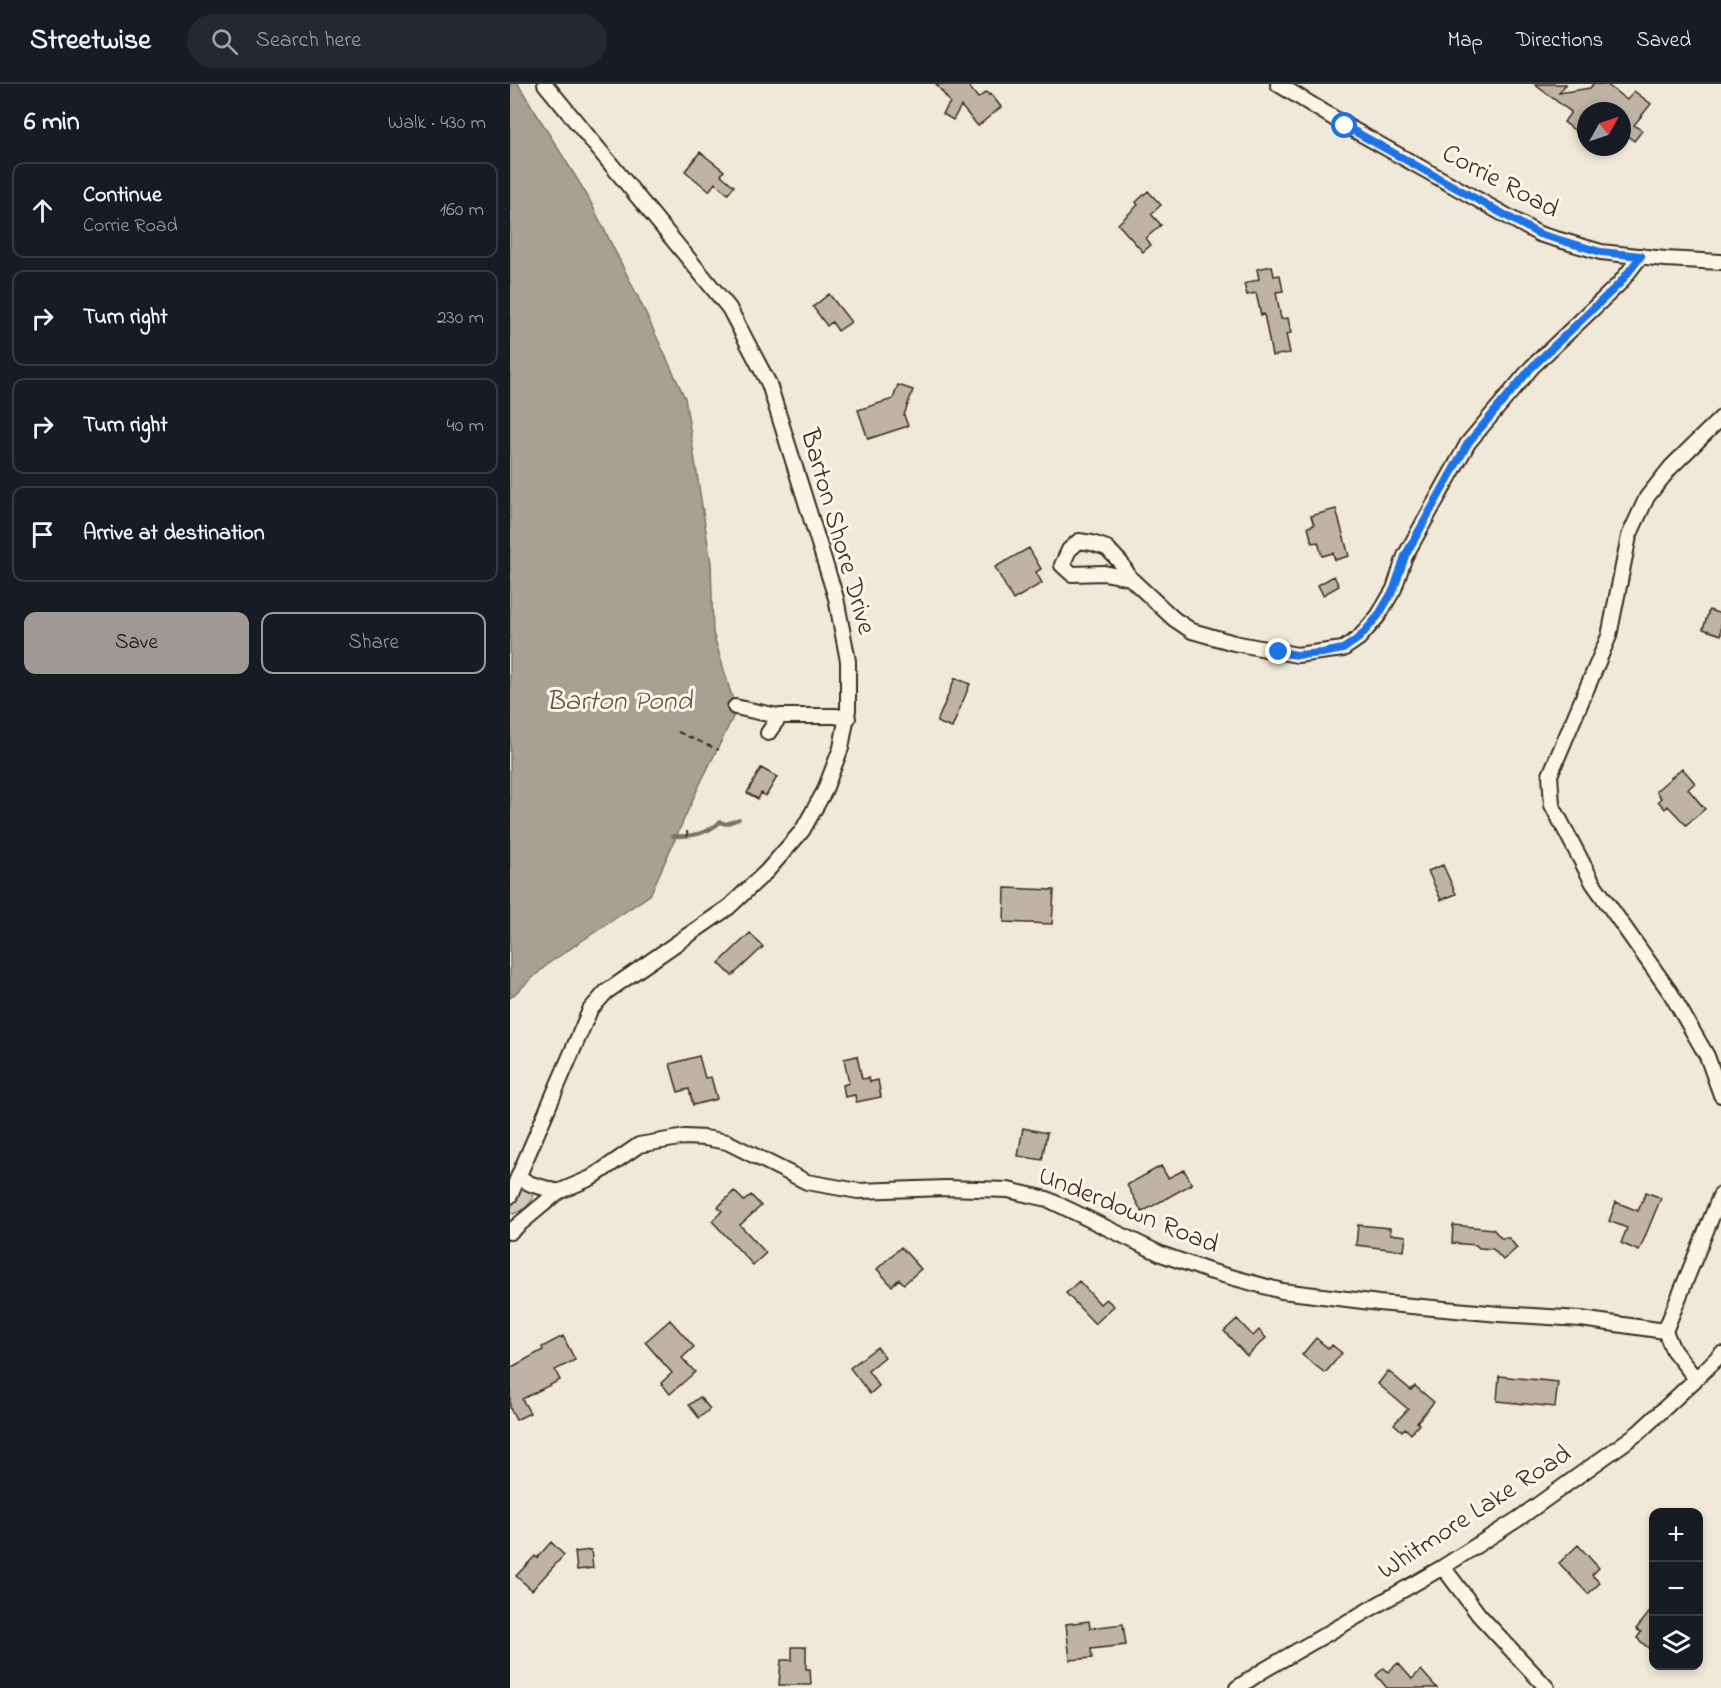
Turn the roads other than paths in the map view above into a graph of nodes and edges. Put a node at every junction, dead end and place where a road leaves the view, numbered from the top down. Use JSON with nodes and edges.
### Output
{"nodes":[{"id":1,"x":546,"y":84,"type":"edge"},
{"id":2,"x":1278,"y":84,"type":"edge"},
{"id":3,"x":1641,"y":256,"type":"junction"},
{"id":4,"x":1721,"y":262,"type":"edge"},
{"id":5,"x":1721,"y":418,"type":"edge"},
{"id":6,"x":1130,"y":578,"type":"dead end"},
{"id":7,"x":735,"y":706,"type":"dead end"},
{"id":8,"x":780,"y":716,"type":"junction"},
{"id":9,"x":848,"y":718,"type":"junction"},
{"id":10,"x":768,"y":733,"type":"dead end"},
{"id":11,"x":1721,"y":1095,"type":"edge"},
{"id":12,"x":518,"y":1177,"type":"junction"},
{"id":13,"x":558,"y":1192,"type":"junction"},
{"id":14,"x":1721,"y":1194,"type":"edge"},
{"id":15,"x":510,"y":1196,"type":"edge"},
{"id":16,"x":510,"y":1232,"type":"edge"},
{"id":17,"x":1665,"y":1331,"type":"junction"},
{"id":18,"x":1721,"y":1354,"type":"edge"},
{"id":19,"x":1696,"y":1379,"type":"junction"},
{"id":20,"x":1443,"y":1567,"type":"junction"},
{"id":21,"x":1237,"y":1688,"type":"edge"},
{"id":22,"x":1547,"y":1688,"type":"edge"}],
"edges":[{"from":1,"to":9,"type":"street","name":"Barton Shore Drive"},
{"from":2,"to":3,"type":"street","name":"Corrie Road"},
{"from":3,"to":4,"type":"street","name":"Corrie Road"},
{"from":3,"to":6,"type":"street"},
{"from":5,"to":11,"type":"street"},
{"from":7,"to":8,"type":"street"},
{"from":8,"to":9,"type":"street"},
{"from":8,"to":10,"type":"street"},
{"from":9,"to":12,"type":"street","name":"Barton Shore Drive"},
{"from":12,"to":13,"type":"street"},
{"from":12,"to":15,"type":"street","name":"Barton Shore Drive"},
{"from":13,"to":16,"type":"street","name":"Underdown Road"},
{"from":13,"to":17,"type":"street","name":"Underdown Road"},
{"from":14,"to":17,"type":"street"},
{"from":17,"to":19,"type":"street"},
{"from":18,"to":19,"type":"street","name":"Whitmore Lake Road"},
{"from":19,"to":20,"type":"street","name":"Whitmore Lake Road"},
{"from":20,"to":21,"type":"street","name":"Whitmore Lake Road"},
{"from":20,"to":22,"type":"street"}]}
